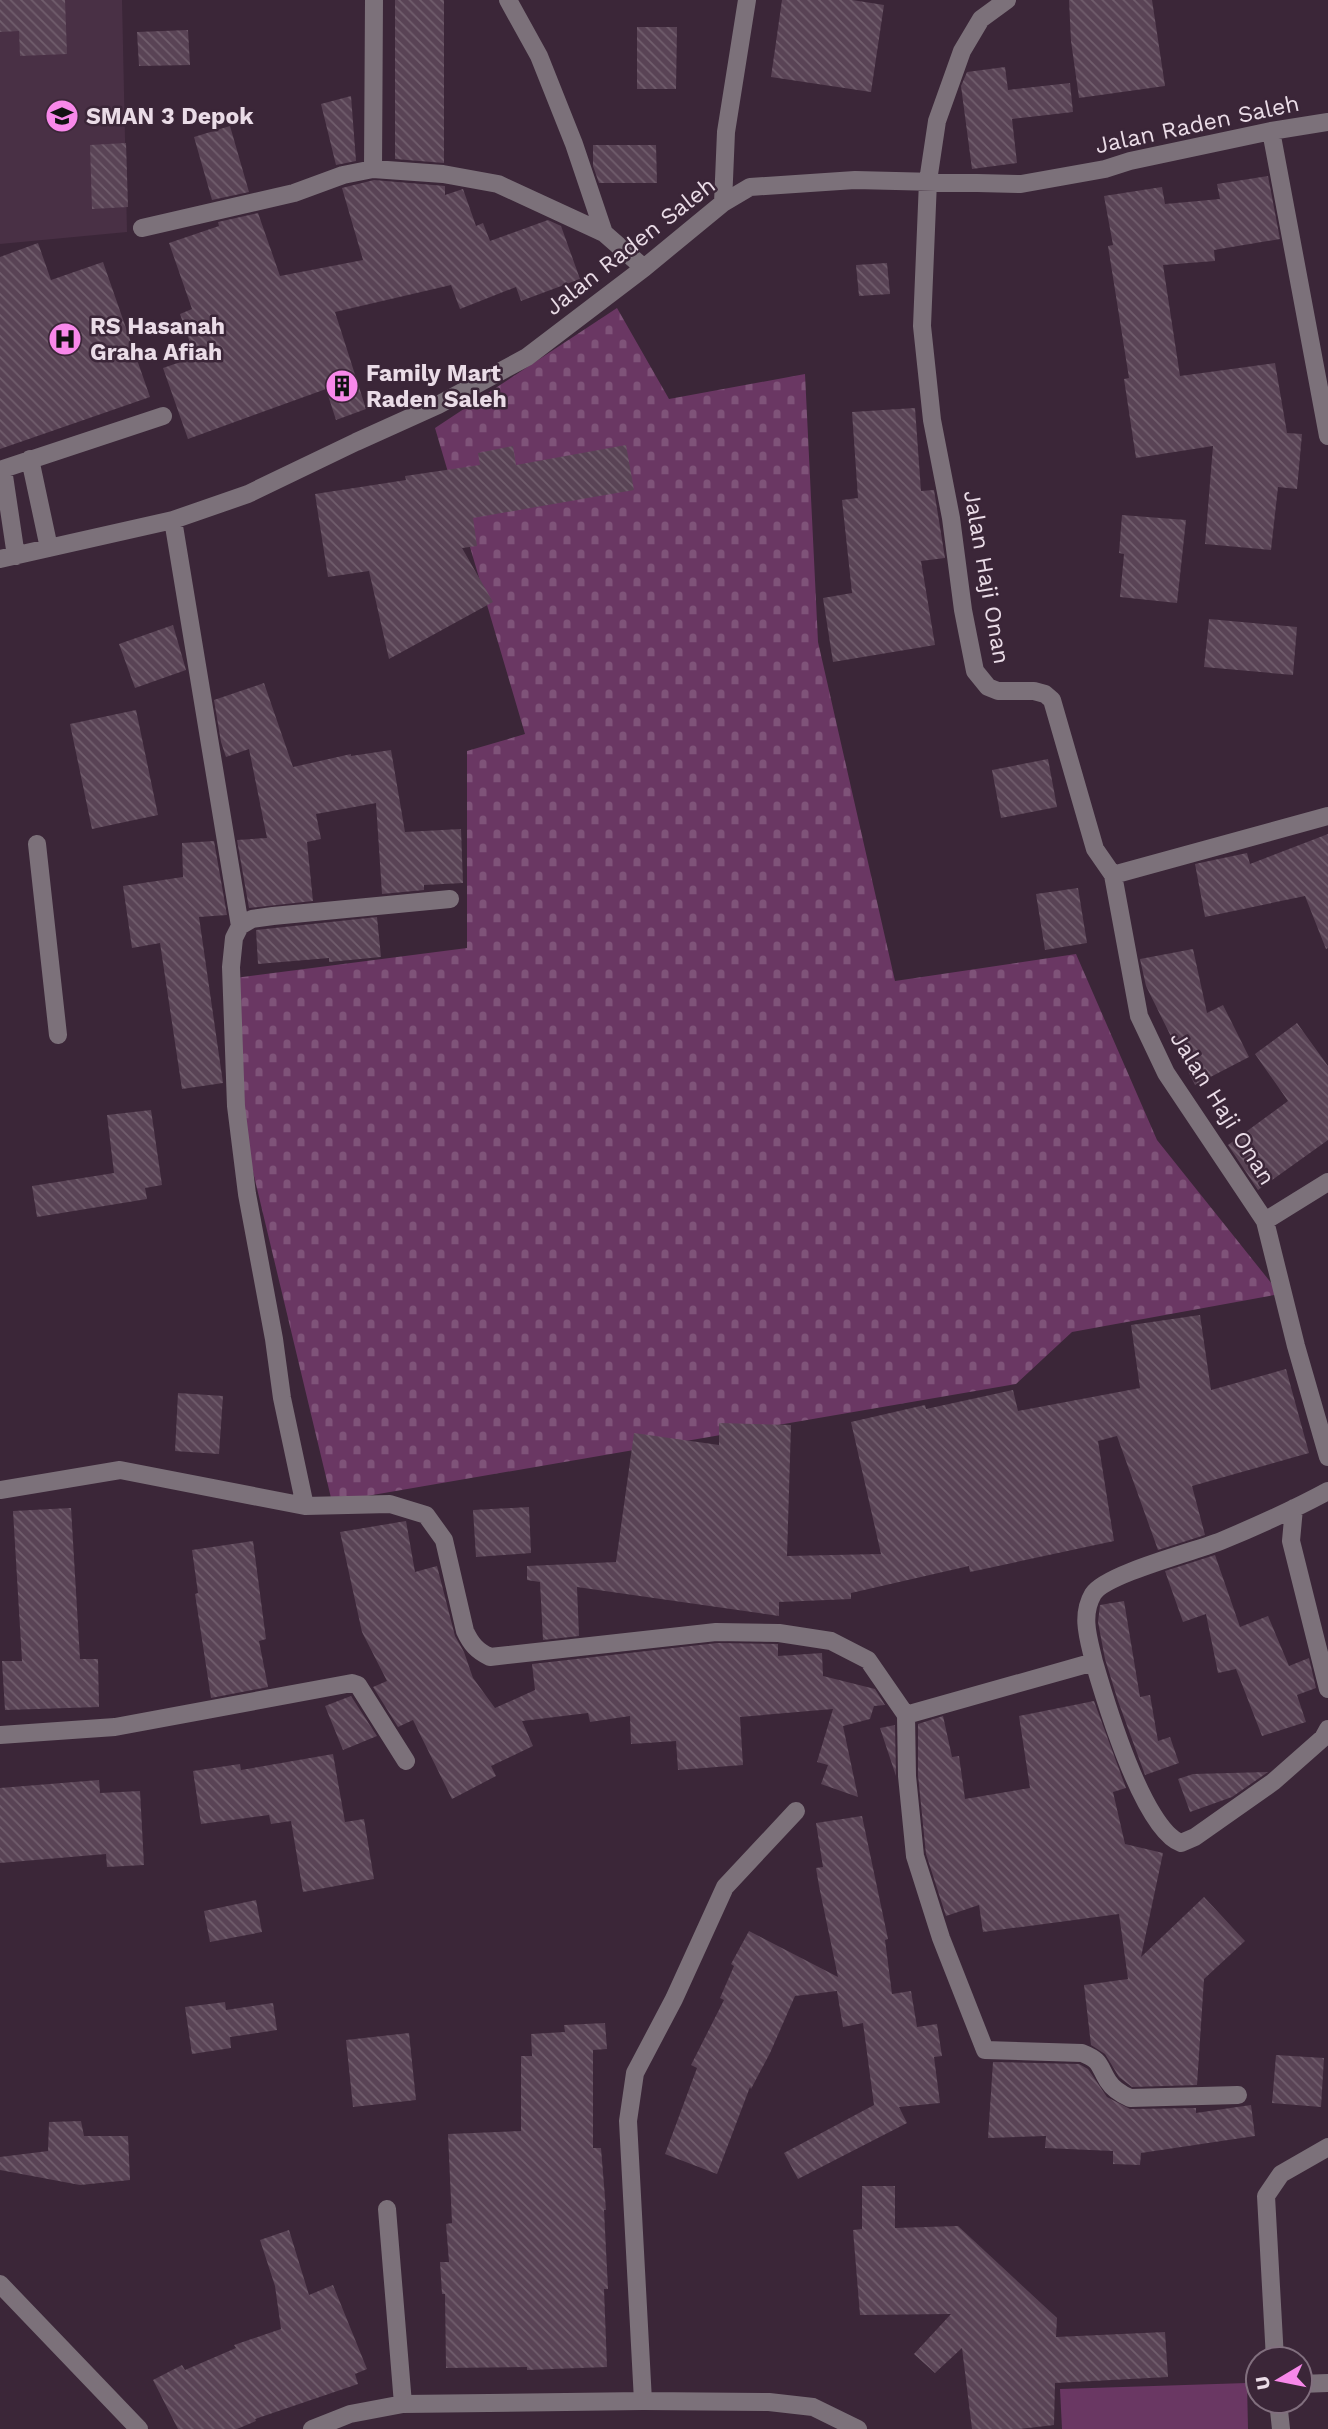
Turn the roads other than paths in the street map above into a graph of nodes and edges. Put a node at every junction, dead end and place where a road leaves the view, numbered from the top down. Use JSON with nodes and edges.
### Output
{"nodes":[{"id":1,"x":374,"y":0,"type":"edge"},
{"id":2,"x":508,"y":0,"type":"edge"},
{"id":3,"x":747,"y":0,"type":"edge"},
{"id":4,"x":1007,"y":0,"type":"edge"},
{"id":5,"x":1328,"y":122,"type":"edge"},
{"id":6,"x":1271,"y":131,"type":"junction"},
{"id":7,"x":373,"y":169,"type":"junction"},
{"id":8,"x":928,"y":181,"type":"junction"},
{"id":9,"x":723,"y":203,"type":"junction"},
{"id":10,"x":142,"y":228,"type":"dead end"},
{"id":11,"x":604,"y":233,"type":"junction"},
{"id":12,"x":643,"y":268,"type":"junction"},
{"id":13,"x":163,"y":416,"type":"dead end"},
{"id":14,"x":1328,"y":436,"type":"edge"},
{"id":15,"x":30,"y":459,"type":"junction"},
{"id":16,"x":1,"y":470,"type":"edge"},
{"id":17,"x":173,"y":520,"type":"junction"},
{"id":18,"x":49,"y":548,"type":"junction"},
{"id":19,"x":8,"y":557,"type":"edge"},
{"id":20,"x":1328,"y":816,"type":"edge"},
{"id":21,"x":37,"y":844,"type":"dead end"},
{"id":22,"x":1113,"y":875,"type":"junction"},
{"id":23,"x":450,"y":899,"type":"dead end"},
{"id":24,"x":240,"y":926,"type":"junction"},
{"id":25,"x":58,"y":1035,"type":"dead end"},
{"id":26,"x":1328,"y":1182,"type":"edge"},
{"id":27,"x":1265,"y":1221,"type":"junction"},
{"id":28,"x":1328,"y":1457,"type":"edge"},
{"id":29,"x":0,"y":1490,"type":"edge"},
{"id":30,"x":1328,"y":1491,"type":"edge"},
{"id":31,"x":305,"y":1506,"type":"junction"},
{"id":32,"x":1294,"y":1508,"type":"junction"},
{"id":33,"x":1094,"y":1662,"type":"junction"},
{"id":34,"x":1328,"y":1689,"type":"edge"},
{"id":35,"x":906,"y":1715,"type":"junction"},
{"id":36,"x":1328,"y":1728,"type":"edge"},
{"id":37,"x":0,"y":1735,"type":"edge"},
{"id":38,"x":406,"y":1761,"type":"dead end"},
{"id":39,"x":796,"y":1811,"type":"dead end"},
{"id":40,"x":1238,"y":2095,"type":"dead end"},
{"id":41,"x":1328,"y":2147,"type":"edge"},
{"id":42,"x":387,"y":2209,"type":"dead end"},
{"id":43,"x":0,"y":2284,"type":"edge"},
{"id":44,"x":1274,"y":2345,"type":"edge"},
{"id":45,"x":643,"y":2401,"type":"junction"},
{"id":46,"x":402,"y":2404,"type":"junction"},
{"id":47,"x":824,"y":2421,"type":"edge"},
{"id":48,"x":139,"y":2429,"type":"edge"},
{"id":49,"x":312,"y":2429,"type":"edge"},
{"id":50,"x":858,"y":2429,"type":"edge"}],
"edges":[{"from":1,"to":7,"type":"street"},
{"from":2,"to":11,"type":"street"},
{"from":3,"to":9,"type":"street"},
{"from":4,"to":8,"type":"street","name":"Jalan Haji Onan"},
{"from":5,"to":6,"type":"street","name":"Jalan Raden Saleh"},
{"from":6,"to":8,"type":"street","name":"Jalan Raden Saleh"},
{"from":6,"to":14,"type":"street"},
{"from":7,"to":10,"type":"street"},
{"from":7,"to":11,"type":"street"},
{"from":8,"to":9,"type":"street","name":"Jalan Raden Saleh"},
{"from":8,"to":22,"type":"street","name":"Jalan Haji Onan"},
{"from":9,"to":12,"type":"street","name":"Jalan Raden Saleh"},
{"from":11,"to":12,"type":"street"},
{"from":12,"to":17,"type":"street","name":"Jalan Raden Saleh"},
{"from":13,"to":15,"type":"street"},
{"from":15,"to":16,"type":"street"},
{"from":15,"to":18,"type":"street"},
{"from":16,"to":19,"type":"street"},
{"from":17,"to":18,"type":"street","name":"Jalan Raden Saleh"},
{"from":17,"to":24,"type":"street"},
{"from":18,"to":19,"type":"street","name":"Jalan Raden Saleh"},
{"from":20,"to":22,"type":"street"},
{"from":21,"to":25,"type":"street"},
{"from":22,"to":27,"type":"street","name":"Jalan Haji Onan"},
{"from":23,"to":24,"type":"street"},
{"from":24,"to":31,"type":"street"},
{"from":26,"to":27,"type":"street"},
{"from":27,"to":28,"type":"street","name":"Jalan Haji Onan"},
{"from":29,"to":31,"type":"street"},
{"from":30,"to":32,"type":"street"},
{"from":31,"to":35,"type":"street"},
{"from":32,"to":33,"type":"street"},
{"from":32,"to":34,"type":"street"},
{"from":33,"to":35,"type":"street"},
{"from":33,"to":36,"type":"street"},
{"from":35,"to":40,"type":"street"},
{"from":37,"to":38,"type":"street"},
{"from":39,"to":45,"type":"street"},
{"from":41,"to":44,"type":"street"},
{"from":42,"to":46,"type":"street"},
{"from":43,"to":48,"type":"street"},
{"from":45,"to":46,"type":"street"},
{"from":45,"to":47,"type":"street"},
{"from":46,"to":49,"type":"street"},
{"from":47,"to":50,"type":"street"}]}
